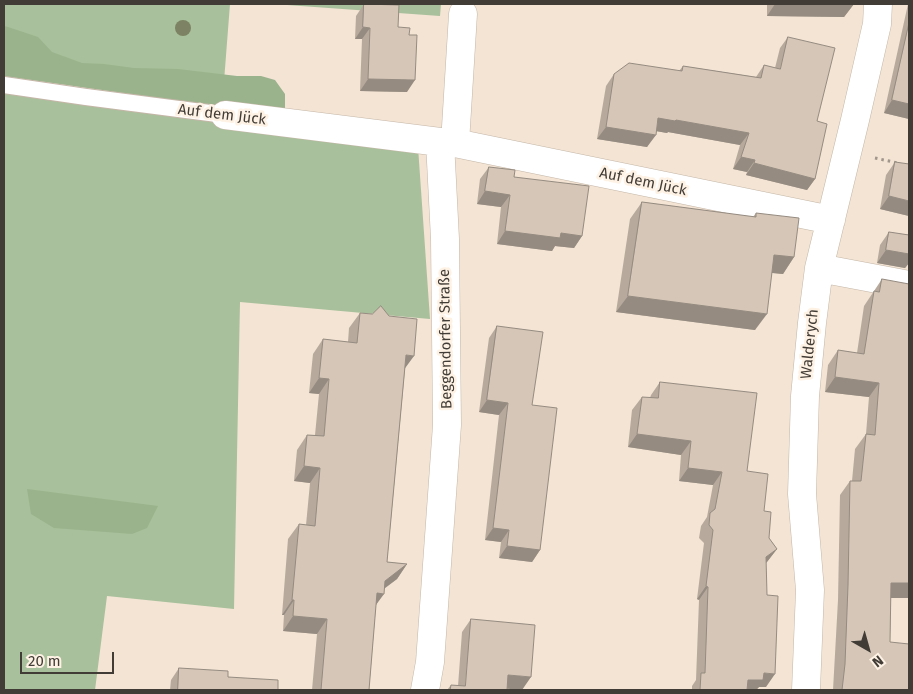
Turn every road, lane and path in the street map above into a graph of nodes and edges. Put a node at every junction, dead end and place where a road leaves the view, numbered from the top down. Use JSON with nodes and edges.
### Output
{"nodes":[{"id":1,"x":878,"y":4,"type":"edge"},
{"id":2,"x":463,"y":9,"type":"edge"},
{"id":3,"x":4,"y":85,"type":"edge"},
{"id":4,"x":224,"y":115,"type":"joint"},
{"id":5,"x":448,"y":142,"type":"junction"},
{"id":6,"x":831,"y":220,"type":"junction"},
{"id":7,"x":819,"y":268,"type":"junction"},
{"id":8,"x":909,"y":285,"type":"edge"},
{"id":9,"x":425,"y":690,"type":"edge"},
{"id":10,"x":806,"y":690,"type":"edge"}],
"edges":[{"from":1,"to":6,"type":"street","name":"Walderych"},
{"from":2,"to":5,"type":"street","name":"Beggendorfer Straße"},
{"from":3,"to":4,"type":"lane","name":"Auf dem Jück"},
{"from":4,"to":5,"type":"street","name":"Auf dem Jück"},
{"from":5,"to":6,"type":"street","name":"Auf dem Jück"},
{"from":5,"to":9,"type":"street","name":"Beggendorfer Straße"},
{"from":6,"to":7,"type":"street","name":"Walderych"},
{"from":7,"to":8,"type":"street"},
{"from":7,"to":10,"type":"street","name":"Walderych"}]}
